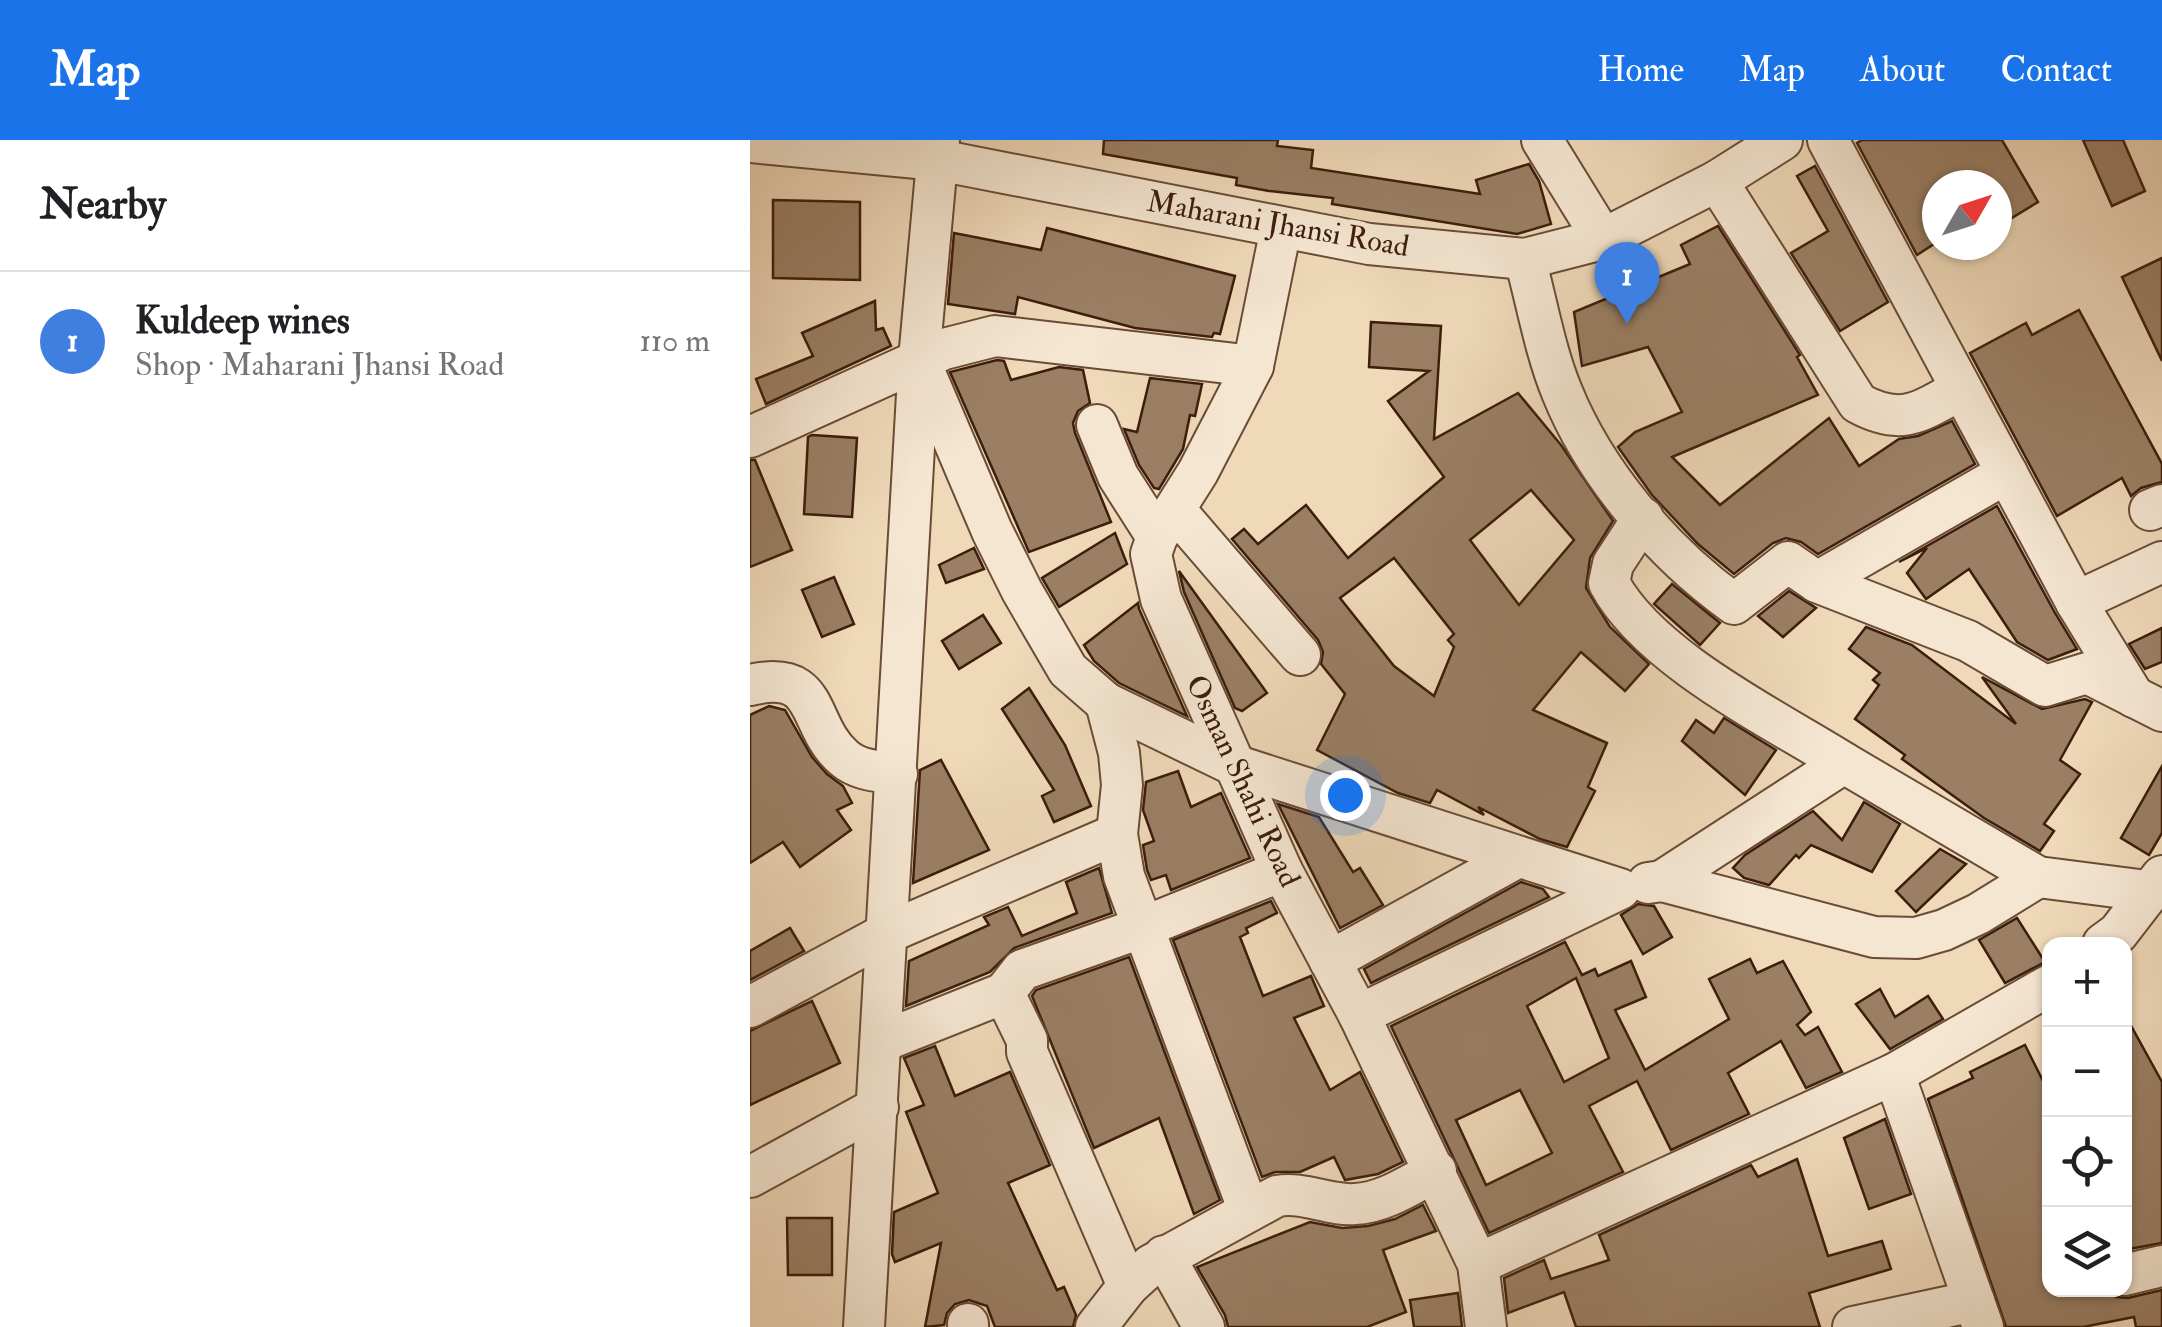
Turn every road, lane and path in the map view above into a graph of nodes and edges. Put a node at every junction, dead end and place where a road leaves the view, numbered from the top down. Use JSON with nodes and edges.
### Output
{"nodes":[{"id":1,"x":1542,"y":140,"type":"edge"},
{"id":2,"x":1782,"y":140,"type":"edge"},
{"id":3,"x":1828,"y":140,"type":"edge"},
{"id":4,"x":750,"y":142,"type":"edge"},
{"id":5,"x":938,"y":150,"type":"edge"},
{"id":6,"x":1718,"y":181,"type":"junction"},
{"id":7,"x":1280,"y":228,"type":"junction"},
{"id":8,"x":1603,"y":239,"type":"junction"},
{"id":9,"x":1524,"y":259,"type":"junction"},
{"id":10,"x":919,"y":360,"type":"junction"},
{"id":11,"x":1253,"y":366,"type":"junction"},
{"id":12,"x":1961,"y":389,"type":"junction"},
{"id":13,"x":1097,"y":425,"type":"dead end"},
{"id":14,"x":750,"y":437,"type":"edge"},
{"id":15,"x":2007,"y":473,"type":"junction"},
{"id":16,"x":1643,"y":518,"type":"junction"},
{"id":17,"x":1166,"y":524,"type":"junction"},
{"id":18,"x":2162,"y":562,"type":"edge"},
{"id":19,"x":1817,"y":582,"type":"junction"},
{"id":20,"x":2076,"y":602,"type":"junction"},
{"id":21,"x":1300,"y":655,"type":"dead end"},
{"id":22,"x":750,"y":685,"type":"edge"},
{"id":23,"x":1106,"y":702,"type":"junction"},
{"id":24,"x":2148,"y":705,"type":"edge"},
{"id":25,"x":1844,"y":764,"type":"junction"},
{"id":26,"x":1234,"y":765,"type":"junction"},
{"id":27,"x":897,"y":774,"type":"junction"},
{"id":28,"x":1118,"y":834,"type":"junction"},
{"id":29,"x":1518,"y":858,"type":"junction"},
{"id":30,"x":1282,"y":871,"type":"junction"},
{"id":31,"x":2038,"y":877,"type":"junction"},
{"id":32,"x":1662,"y":880,"type":"junction"},
{"id":33,"x":2155,"y":883,"type":"edge"},
{"id":34,"x":1620,"y":889,"type":"junction"},
{"id":35,"x":1142,"y":928,"type":"junction"},
{"id":36,"x":887,"y":933,"type":"junction"},
{"id":37,"x":2113,"y":937,"type":"edge"},
{"id":38,"x":1330,"y":961,"type":"junction"},
{"id":39,"x":2042,"y":991,"type":"edge"},
{"id":40,"x":1004,"y":993,"type":"junction"},
{"id":41,"x":750,"y":1007,"type":"edge"},
{"id":42,"x":1359,"y":1015,"type":"junction"},
{"id":43,"x":881,"y":1042,"type":"junction"},
{"id":44,"x":1894,"y":1074,"type":"junction"},
{"id":45,"x":878,"y":1108,"type":"junction"},
{"id":46,"x":1436,"y":1171,"type":"junction"},
{"id":47,"x":750,"y":1177,"type":"edge"},
{"id":48,"x":1249,"y":1210,"type":"junction"},
{"id":49,"x":1164,"y":1256,"type":"junction"},
{"id":50,"x":1478,"y":1264,"type":"junction"},
{"id":51,"x":2162,"y":1266,"type":"edge"},
{"id":52,"x":2132,"y":1273,"type":"edge"},
{"id":53,"x":1128,"y":1286,"type":"junction"},
{"id":54,"x":1978,"y":1314,"type":"edge"},
{"id":55,"x":864,"y":1327,"type":"edge"},
{"id":56,"x":1096,"y":1327,"type":"edge"},
{"id":57,"x":1204,"y":1327,"type":"edge"},
{"id":58,"x":1486,"y":1327,"type":"edge"},
{"id":59,"x":1853,"y":1327,"type":"edge"}],
"edges":[{"from":1,"to":8,"type":"street"},
{"from":2,"to":6,"type":"street","name":"Maharani Jhansi Road"},
{"from":3,"to":12,"type":"street"},
{"from":4,"to":5,"type":"street","name":"Maharani Jhansi Road"},
{"from":5,"to":7,"type":"street","name":"Maharani Jhansi Road"},
{"from":5,"to":10,"type":"street"},
{"from":6,"to":8,"type":"street","name":"Maharani Jhansi Road"},
{"from":6,"to":12,"type":"street"},
{"from":7,"to":9,"type":"street","name":"Maharani Jhansi Road"},
{"from":7,"to":11,"type":"street"},
{"from":8,"to":9,"type":"street","name":"Maharani Jhansi Road"},
{"from":9,"to":16,"type":"street"},
{"from":10,"to":11,"type":"street"},
{"from":10,"to":14,"type":"street"},
{"from":10,"to":23,"type":"street"},
{"from":10,"to":27,"type":"street"},
{"from":11,"to":17,"type":"street"},
{"from":12,"to":15,"type":"street"},
{"from":13,"to":17,"type":"street"},
{"from":15,"to":19,"type":"street"},
{"from":15,"to":20,"type":"street"},
{"from":16,"to":19,"type":"street"},
{"from":16,"to":25,"type":"street"},
{"from":17,"to":21,"type":"street"},
{"from":17,"to":26,"type":"street","name":"Osman Shahi Road"},
{"from":18,"to":20,"type":"street"},
{"from":19,"to":24,"type":"street"},
{"from":20,"to":24,"type":"street"},
{"from":22,"to":27,"type":"street"},
{"from":23,"to":26,"type":"street"},
{"from":23,"to":28,"type":"street"},
{"from":25,"to":31,"type":"street"},
{"from":25,"to":32,"type":"street"},
{"from":26,"to":29,"type":"street"},
{"from":26,"to":30,"type":"street","name":"Osman Shahi Road"},
{"from":27,"to":36,"type":"street"},
{"from":28,"to":35,"type":"street"},
{"from":28,"to":36,"type":"street"},
{"from":29,"to":34,"type":"street"},
{"from":29,"to":38,"type":"street"},
{"from":30,"to":35,"type":"street"},
{"from":30,"to":38,"type":"street","name":"Osman Shahi Road"},
{"from":31,"to":32,"type":"street"},
{"from":31,"to":33,"type":"street"},
{"from":32,"to":34,"type":"street"},
{"from":33,"to":37,"type":"street"},
{"from":34,"to":42,"type":"street"},
{"from":35,"to":40,"type":"street"},
{"from":35,"to":48,"type":"street"},
{"from":36,"to":41,"type":"street"},
{"from":36,"to":43,"type":"street"},
{"from":38,"to":42,"type":"street","name":"Osman Shahi Road"},
{"from":39,"to":44,"type":"street"},
{"from":40,"to":43,"type":"street"},
{"from":40,"to":53,"type":"street"},
{"from":42,"to":46,"type":"street","name":"Osman Shahi Road"},
{"from":43,"to":45,"type":"street"},
{"from":44,"to":50,"type":"street"},
{"from":44,"to":54,"type":"street"},
{"from":45,"to":47,"type":"street"},
{"from":45,"to":55,"type":"street"},
{"from":46,"to":48,"type":"street"},
{"from":46,"to":50,"type":"street","name":"Osman Shahi Road"},
{"from":48,"to":49,"type":"street"},
{"from":49,"to":53,"type":"street"},
{"from":49,"to":57,"type":"street"},
{"from":50,"to":58,"type":"street","name":"Osman Shahi Road"},
{"from":51,"to":52,"type":"street"},
{"from":53,"to":56,"type":"street"},
{"from":54,"to":59,"type":"street"}]}
